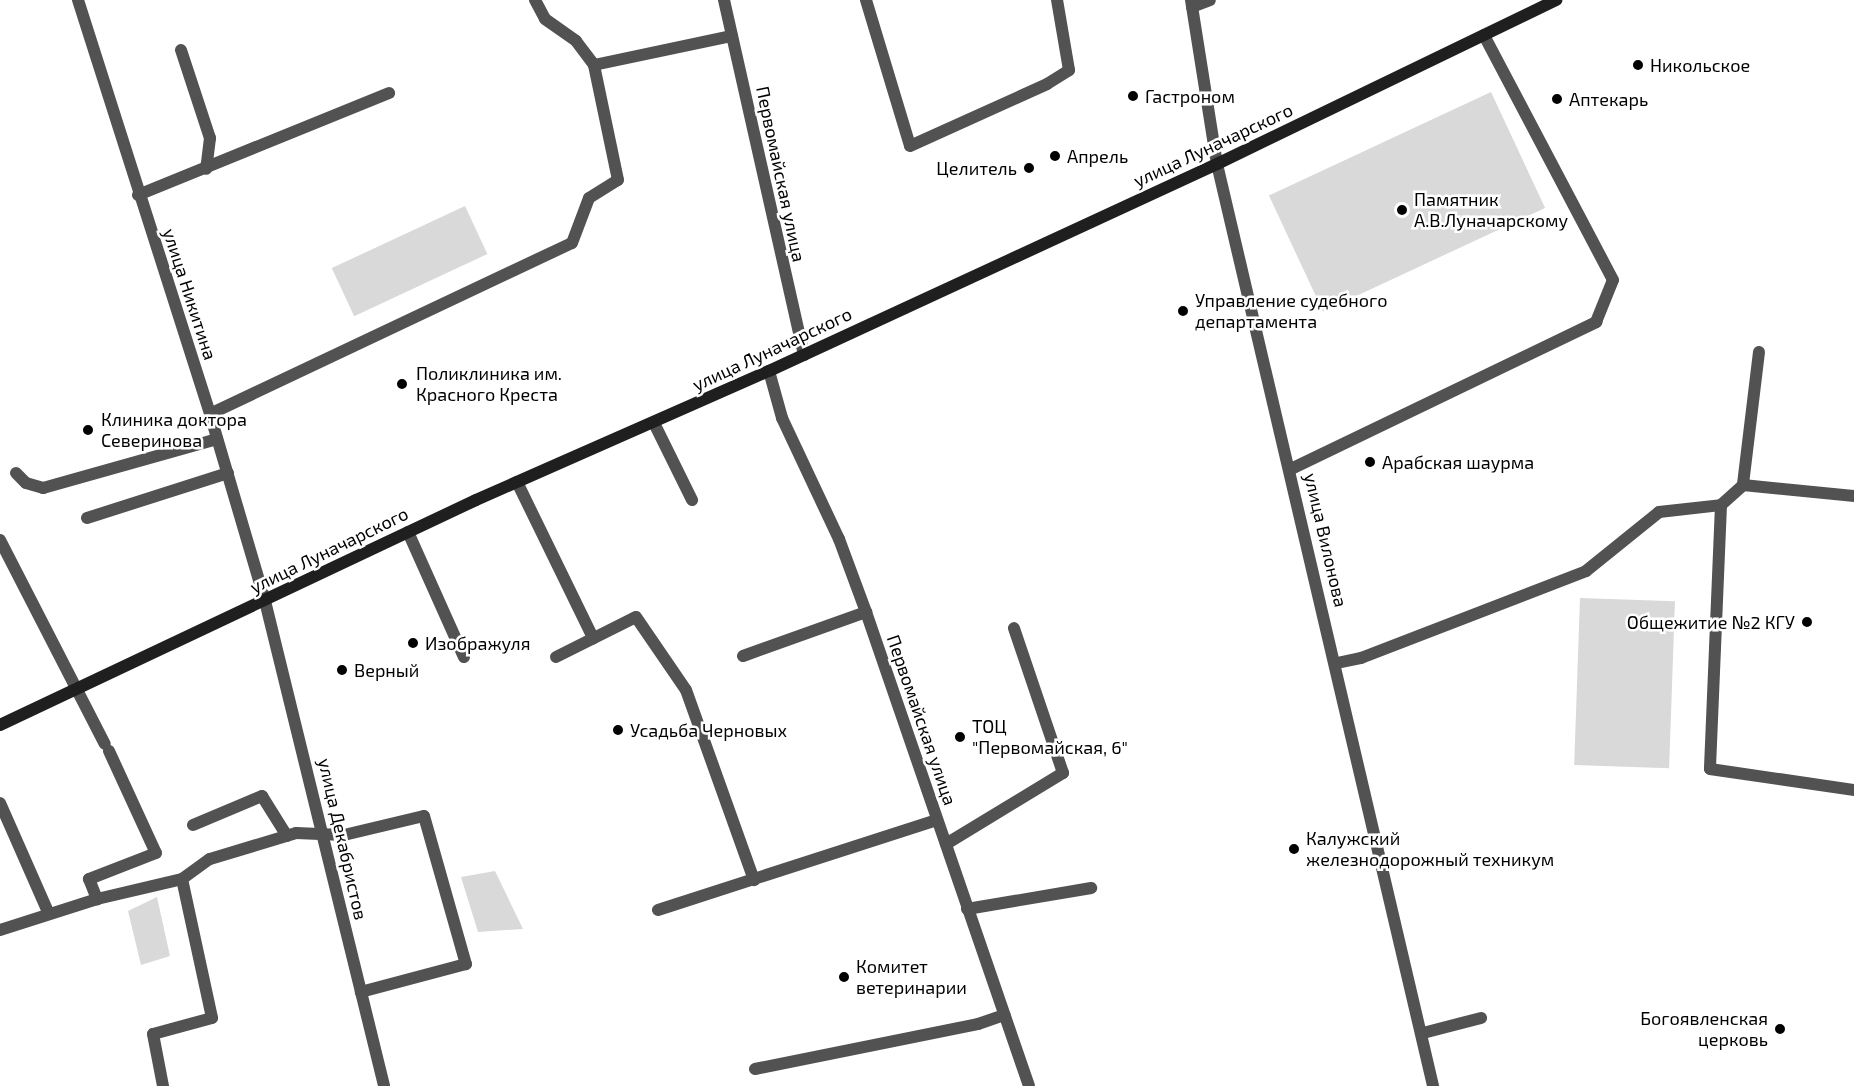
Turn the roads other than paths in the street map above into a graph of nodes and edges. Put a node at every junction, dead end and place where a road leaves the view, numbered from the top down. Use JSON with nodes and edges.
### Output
{"nodes":[{"id":1,"x":78,"y":0,"type":"edge"},
{"id":2,"x":535,"y":0,"type":"edge"},
{"id":3,"x":724,"y":0,"type":"edge"},
{"id":4,"x":866,"y":0,"type":"edge"},
{"id":5,"x":1057,"y":0,"type":"edge"},
{"id":6,"x":1210,"y":0,"type":"edge"},
{"id":7,"x":1557,"y":0,"type":"edge"},
{"id":8,"x":1192,"y":4,"type":"edge"},
{"id":9,"x":1484,"y":35,"type":"junction"},
{"id":10,"x":732,"y":36,"type":"junction"},
{"id":11,"x":181,"y":50,"type":"dead end"},
{"id":12,"x":594,"y":65,"type":"junction"},
{"id":13,"x":389,"y":93,"type":"dead end"},
{"id":14,"x":1217,"y":164,"type":"junction"},
{"id":15,"x":206,"y":169,"type":"junction"},
{"id":16,"x":138,"y":195,"type":"junction"},
{"id":17,"x":1759,"y":352,"type":"dead end"},
{"id":18,"x":804,"y":355,"type":"junction"},
{"id":19,"x":769,"y":371,"type":"junction"},
{"id":20,"x":210,"y":414,"type":"junction"},
{"id":21,"x":654,"y":423,"type":"junction"},
{"id":22,"x":217,"y":439,"type":"junction"},
{"id":23,"x":1291,"y":470,"type":"junction"},
{"id":24,"x":16,"y":473,"type":"dead end"},
{"id":25,"x":228,"y":473,"type":"junction"},
{"id":26,"x":517,"y":482,"type":"junction"},
{"id":27,"x":1743,"y":485,"type":"junction"},
{"id":28,"x":1854,"y":496,"type":"edge"},
{"id":29,"x":692,"y":500,"type":"dead end"},
{"id":30,"x":1721,"y":505,"type":"junction"},
{"id":31,"x":87,"y":518,"type":"dead end"},
{"id":32,"x":408,"y":532,"type":"junction"},
{"id":33,"x":0,"y":540,"type":"edge"},
{"id":34,"x":265,"y":601,"type":"junction"},
{"id":35,"x":866,"y":612,"type":"junction"},
{"id":36,"x":1014,"y":628,"type":"dead end"},
{"id":37,"x":593,"y":638,"type":"junction"},
{"id":38,"x":743,"y":656,"type":"dead end"},
{"id":39,"x":464,"y":657,"type":"dead end"},
{"id":40,"x":556,"y":657,"type":"dead end"},
{"id":41,"x":1337,"y":663,"type":"junction"},
{"id":42,"x":78,"y":689,"type":"junction"},
{"id":43,"x":0,"y":725,"type":"edge"},
{"id":44,"x":1854,"y":790,"type":"edge"},
{"id":45,"x":0,"y":803,"type":"edge"},
{"id":46,"x":937,"y":820,"type":"junction"},
{"id":47,"x":193,"y":825,"type":"dead end"},
{"id":48,"x":323,"y":834,"type":"junction"},
{"id":49,"x":287,"y":836,"type":"junction"},
{"id":50,"x":946,"y":844,"type":"junction"},
{"id":51,"x":182,"y":879,"type":"junction"},
{"id":52,"x":754,"y":880,"type":"junction"},
{"id":53,"x":1091,"y":888,"type":"dead end"},
{"id":54,"x":97,"y":898,"type":"junction"},
{"id":55,"x":967,"y":909,"type":"junction"},
{"id":56,"x":658,"y":910,"type":"dead end"},
{"id":57,"x":49,"y":914,"type":"junction"},
{"id":58,"x":0,"y":930,"type":"edge"},
{"id":59,"x":361,"y":992,"type":"junction"},
{"id":60,"x":1004,"y":1015,"type":"junction"},
{"id":61,"x":1481,"y":1018,"type":"dead end"},
{"id":62,"x":1423,"y":1033,"type":"junction"},
{"id":63,"x":755,"y":1069,"type":"dead end"},
{"id":64,"x":164,"y":1086,"type":"edge"},
{"id":65,"x":384,"y":1086,"type":"edge"},
{"id":66,"x":1029,"y":1086,"type":"edge"},
{"id":67,"x":1433,"y":1086,"type":"edge"}],
"edges":[{"from":1,"to":16,"type":"street","name":"улица Никитина"},
{"from":2,"to":12,"type":"street"},
{"from":3,"to":10,"type":"street","name":"Первомайская улица"},
{"from":4,"to":5,"type":"street"},
{"from":6,"to":8,"type":"street"},
{"from":7,"to":9,"type":"main road","name":"улица Луначарского"},
{"from":8,"to":14,"type":"street","name":"улица Вилонова"},
{"from":9,"to":14,"type":"main road","name":"улица Луначарского"},
{"from":9,"to":23,"type":"street"},
{"from":10,"to":12,"type":"street"},
{"from":10,"to":18,"type":"street","name":"Первомайская улица"},
{"from":11,"to":15,"type":"street"},
{"from":12,"to":20,"type":"street"},
{"from":13,"to":15,"type":"street"},
{"from":14,"to":18,"type":"main road","name":"улица Луначарского"},
{"from":14,"to":23,"type":"street","name":"улица Вилонова"},
{"from":15,"to":16,"type":"street"},
{"from":16,"to":20,"type":"street","name":"улица Никитина"},
{"from":17,"to":27,"type":"street"},
{"from":18,"to":19,"type":"main road","name":"улица Луначарского"},
{"from":19,"to":21,"type":"main road","name":"улица Луначарского"},
{"from":19,"to":35,"type":"street","name":"Первомайская улица"},
{"from":20,"to":22,"type":"street","name":"улица Никитина"},
{"from":21,"to":26,"type":"main road","name":"улица Луначарского"},
{"from":21,"to":29,"type":"street"},
{"from":22,"to":24,"type":"street"},
{"from":22,"to":25,"type":"street","name":"улица Никитина"},
{"from":23,"to":41,"type":"street","name":"улица Вилонова"},
{"from":25,"to":31,"type":"street"},
{"from":25,"to":34,"type":"street","name":"улица Никитина"},
{"from":26,"to":32,"type":"main road","name":"улица Луначарского"},
{"from":26,"to":37,"type":"street"},
{"from":27,"to":28,"type":"street"},
{"from":27,"to":30,"type":"street"},
{"from":30,"to":41,"type":"street"},
{"from":30,"to":44,"type":"street"},
{"from":32,"to":34,"type":"main road","name":"улица Луначарского"},
{"from":32,"to":39,"type":"street"},
{"from":33,"to":42,"type":"street"},
{"from":34,"to":42,"type":"main road","name":"улица Луначарского"},
{"from":34,"to":48,"type":"street","name":"улица Декабристов"},
{"from":35,"to":38,"type":"street"},
{"from":35,"to":46,"type":"street","name":"Первомайская улица"},
{"from":36,"to":50,"type":"street"},
{"from":37,"to":40,"type":"street"},
{"from":37,"to":52,"type":"street"},
{"from":41,"to":62,"type":"street","name":"улица Вилонова"},
{"from":42,"to":43,"type":"main road","name":"улица Луначарского"},
{"from":42,"to":54,"type":"street"},
{"from":45,"to":57,"type":"street"},
{"from":46,"to":50,"type":"street","name":"Первомайская улица"},
{"from":46,"to":52,"type":"street"},
{"from":47,"to":49,"type":"street"},
{"from":48,"to":49,"type":"street"},
{"from":48,"to":59,"type":"street","name":"улица Декабристов"},
{"from":48,"to":59,"type":"street"},
{"from":49,"to":51,"type":"street"},
{"from":50,"to":55,"type":"street","name":"Первомайская улица"},
{"from":51,"to":54,"type":"street"},
{"from":51,"to":64,"type":"street"},
{"from":52,"to":56,"type":"street"},
{"from":53,"to":55,"type":"street"},
{"from":54,"to":57,"type":"street"},
{"from":55,"to":60,"type":"street","name":"Первомайская улица"},
{"from":57,"to":58,"type":"street"},
{"from":59,"to":65,"type":"street","name":"улица Декабристов"},
{"from":60,"to":63,"type":"street"},
{"from":60,"to":66,"type":"street","name":"Первомайская улица"},
{"from":61,"to":62,"type":"street"},
{"from":62,"to":67,"type":"street","name":"улица Вилонова"}]}
